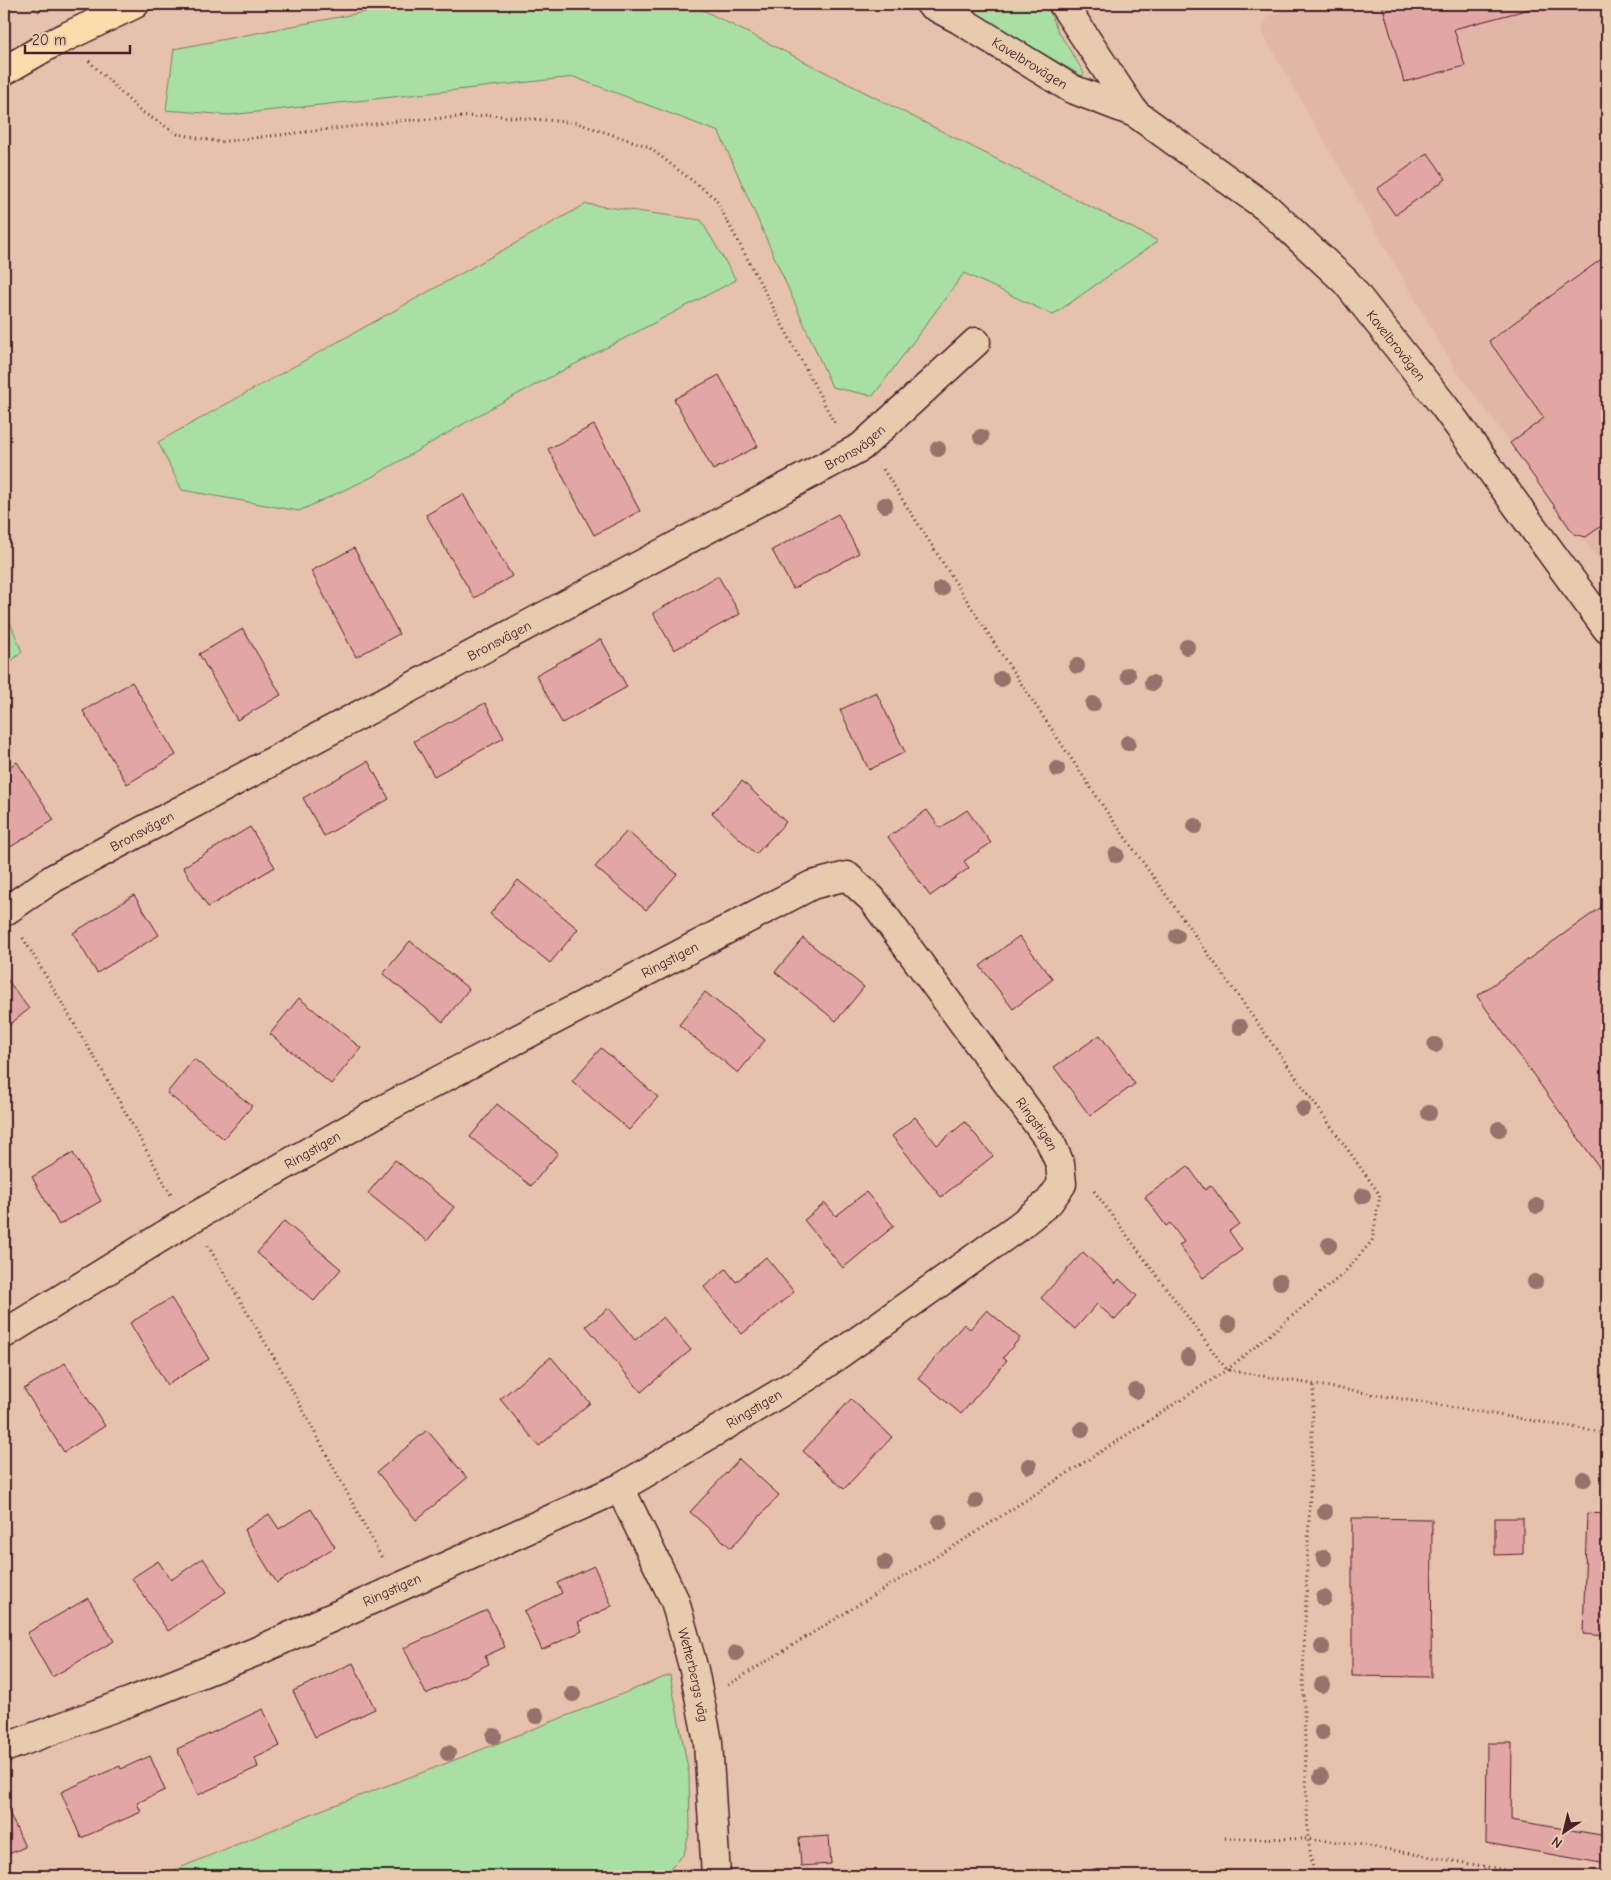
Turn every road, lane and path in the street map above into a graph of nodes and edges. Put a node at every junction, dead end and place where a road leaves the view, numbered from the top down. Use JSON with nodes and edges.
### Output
{"nodes":[{"id":1,"x":31,"y":4,"type":"edge"},
{"id":2,"x":135,"y":4,"type":"edge"},
{"id":3,"x":930,"y":4,"type":"edge"},
{"id":4,"x":1063,"y":4,"type":"edge"},
{"id":5,"x":41,"y":13,"type":"dead end"},
{"id":6,"x":88,"y":60,"type":"dead end"},
{"id":7,"x":4,"y":71,"type":"edge"},
{"id":8,"x":1135,"y":113,"type":"junction"},
{"id":9,"x":976,"y":342,"type":"dead end"},
{"id":10,"x":836,"y":426,"type":"dead end"},
{"id":11,"x":878,"y":462,"type":"dead end"},
{"id":12,"x":1607,"y":629,"type":"edge"},
{"id":13,"x":11,"y":922,"type":"edge"},
{"id":14,"x":1094,"y":1191,"type":"dead end"},
{"id":15,"x":174,"y":1199,"type":"dead end"},
{"id":16,"x":205,"y":1242,"type":"dead end"},
{"id":17,"x":4,"y":1334,"type":"edge"},
{"id":18,"x":1227,"y":1370,"type":"junction"},
{"id":19,"x":1314,"y":1384,"type":"junction"},
{"id":20,"x":1607,"y":1433,"type":"edge"},
{"id":21,"x":620,"y":1488,"type":"junction"},
{"id":22,"x":387,"y":1566,"type":"dead end"},
{"id":23,"x":727,"y":1686,"type":"dead end"},
{"id":24,"x":4,"y":1748,"type":"edge"},
{"id":25,"x":1225,"y":1838,"type":"dead end"},
{"id":26,"x":1308,"y":1839,"type":"junction"},
{"id":27,"x":716,"y":1876,"type":"edge"},
{"id":28,"x":1314,"y":1876,"type":"edge"},
{"id":29,"x":1539,"y":1876,"type":"edge"}],
"edges":[{"from":1,"to":5,"type":"path"},
{"from":2,"to":7,"type":"highway"},
{"from":3,"to":8,"type":"street","name":"Kavelbrovägen"},
{"from":4,"to":8,"type":"street","name":"Kavelbrovägen"},
{"from":6,"to":10,"type":"path"},
{"from":8,"to":12,"type":"street","name":"Kavelbrovägen"},
{"from":9,"to":13,"type":"street","name":"Bronsvägen"},
{"from":11,"to":18,"type":"path"},
{"from":13,"to":15,"type":"path"},
{"from":14,"to":18,"type":"path"},
{"from":16,"to":22,"type":"path"},
{"from":17,"to":21,"type":"street","name":"Ringstigen"},
{"from":18,"to":19,"type":"path"},
{"from":18,"to":23,"type":"path"},
{"from":19,"to":20,"type":"path"},
{"from":19,"to":26,"type":"path"},
{"from":21,"to":24,"type":"street","name":"Ringstigen"},
{"from":21,"to":27,"type":"street","name":"Wetterbergs väg"},
{"from":25,"to":26,"type":"path"},
{"from":26,"to":28,"type":"path"},
{"from":26,"to":29,"type":"path"}]}
